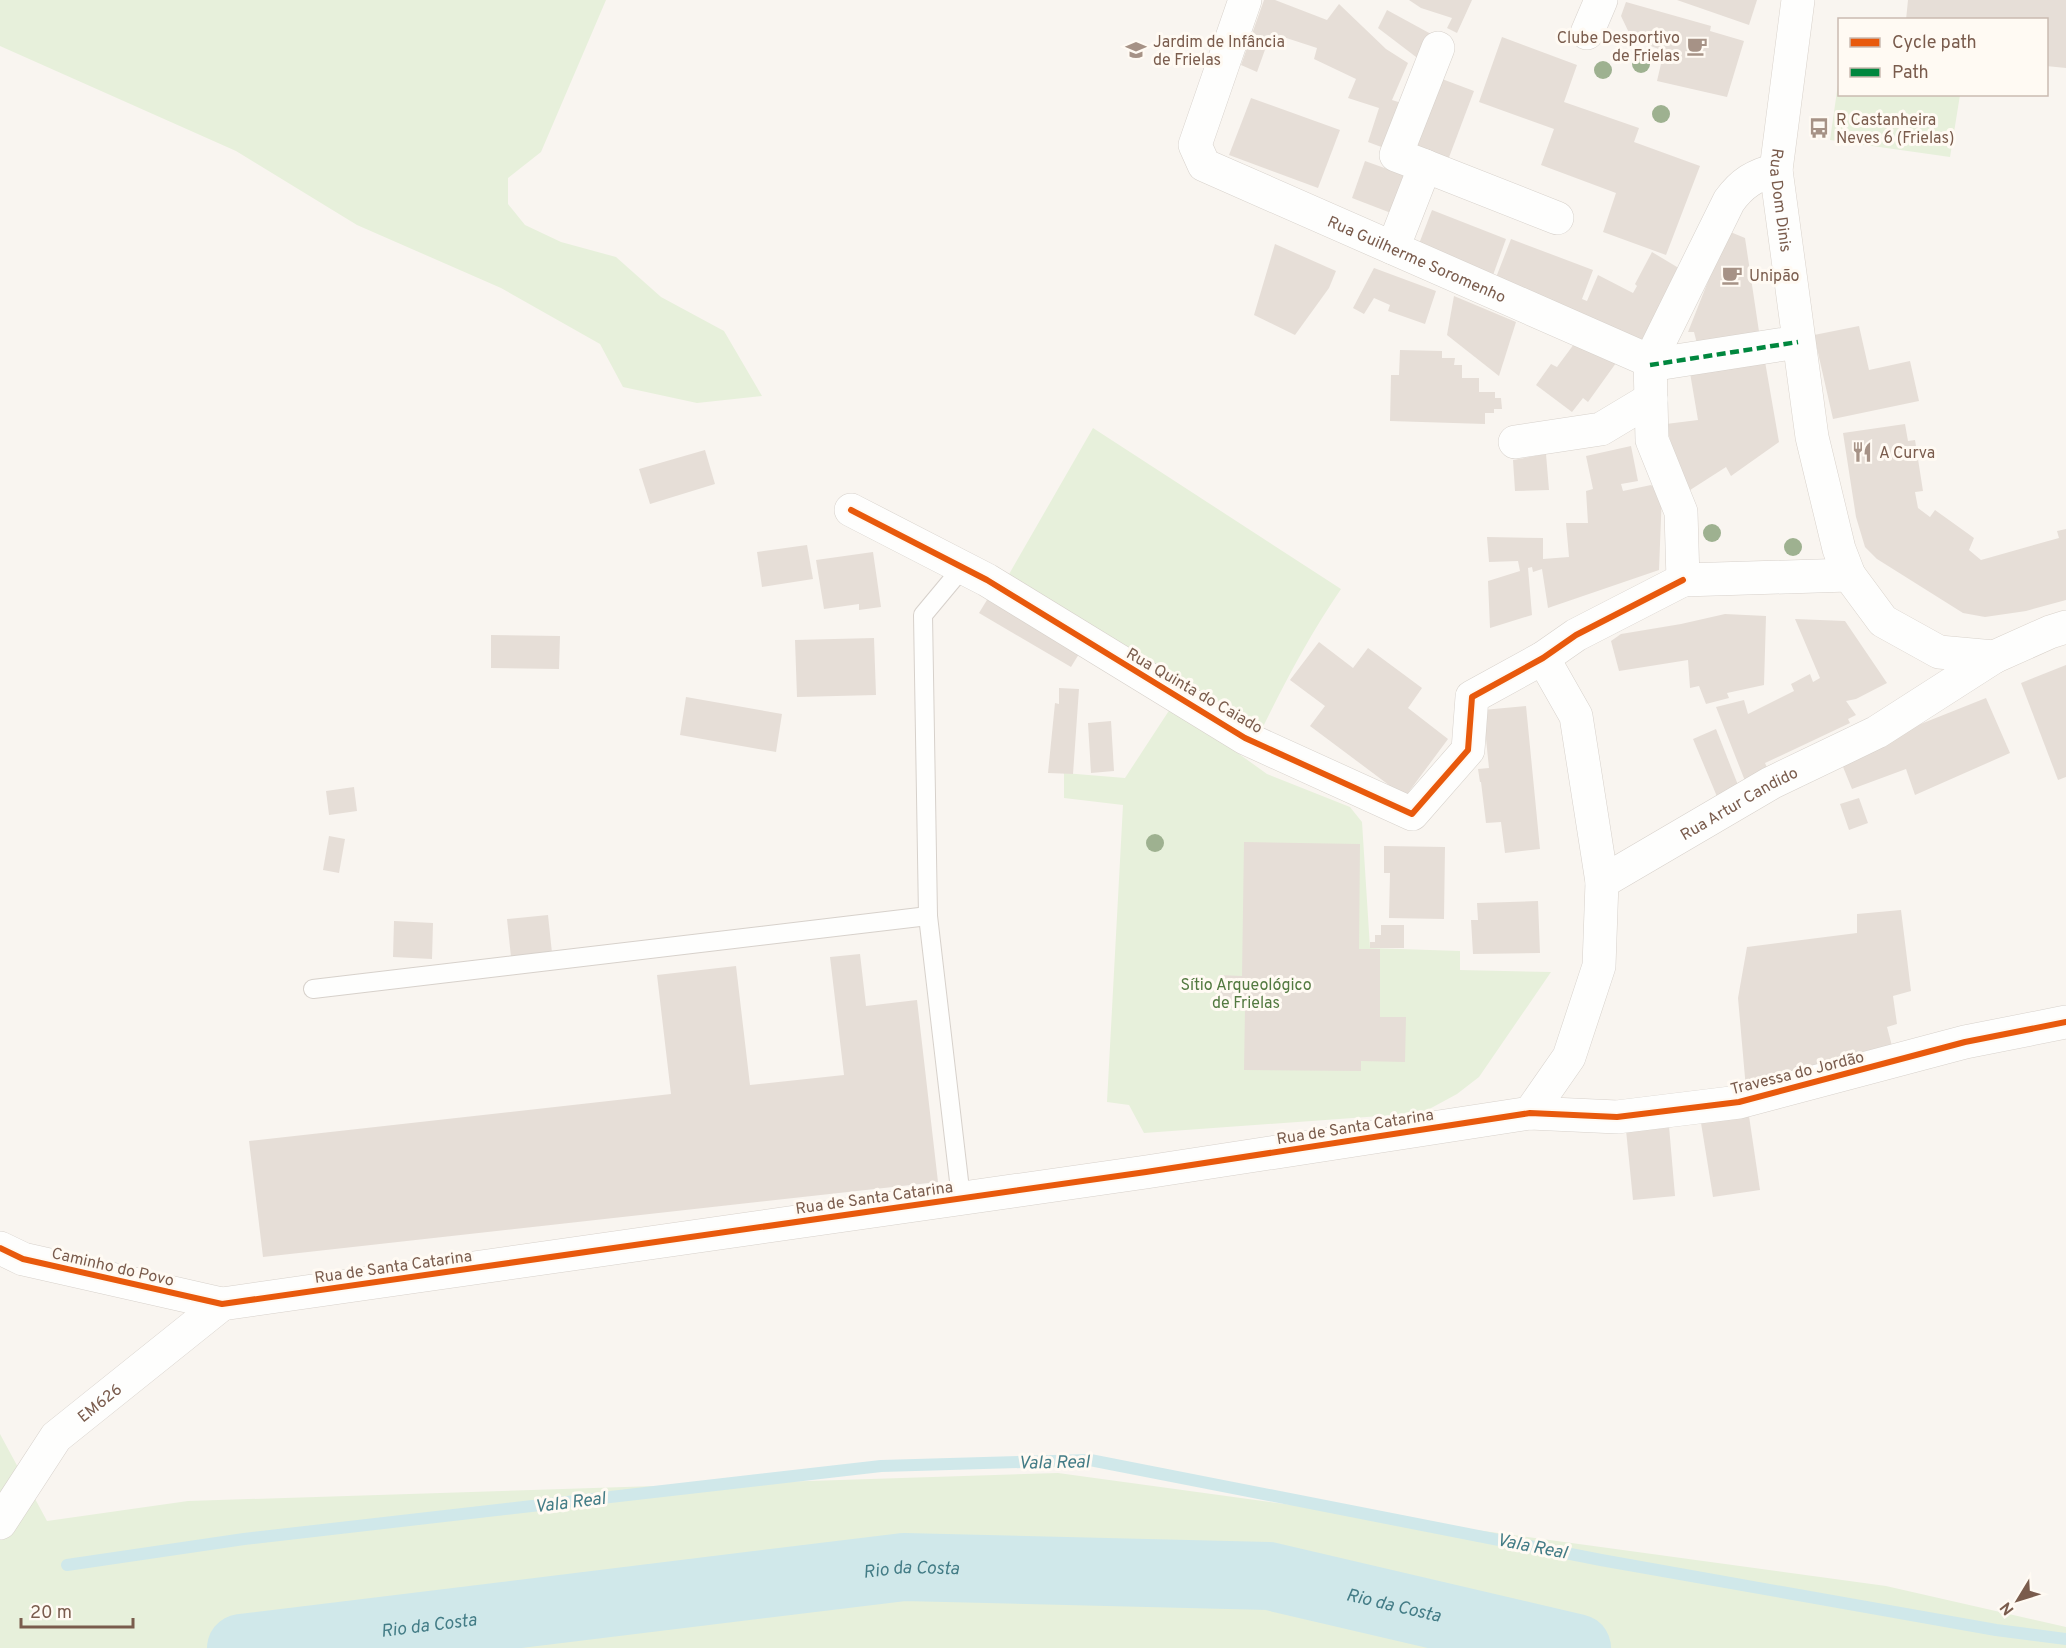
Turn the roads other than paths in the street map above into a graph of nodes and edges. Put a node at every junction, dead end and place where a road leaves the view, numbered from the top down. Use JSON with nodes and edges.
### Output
{"nodes":[{"id":1,"x":1245,"y":0,"type":"edge"},
{"id":2,"x":1601,"y":0,"type":"edge"},
{"id":3,"x":1798,"y":0,"type":"edge"},
{"id":4,"x":1587,"y":33,"type":"dead end"},
{"id":5,"x":1438,"y":48,"type":"dead end"},
{"id":6,"x":1425,"y":166,"type":"junction"},
{"id":7,"x":1776,"y":170,"type":"junction"},
{"id":8,"x":1557,"y":218,"type":"dead end"},
{"id":9,"x":1393,"y":248,"type":"junction"},
{"id":10,"x":1798,"y":342,"type":"junction"},
{"id":11,"x":1650,"y":363,"type":"junction"},
{"id":12,"x":1651,"y":399,"type":"junction"},
{"id":13,"x":1515,"y":441,"type":"dead end"},
{"id":14,"x":851,"y":510,"type":"dead end"},
{"id":15,"x":963,"y":567,"type":"junction"},
{"id":16,"x":1849,"y":575,"type":"junction"},
{"id":17,"x":1683,"y":579,"type":"junction"},
{"id":18,"x":2066,"y":627,"type":"edge"},
{"id":19,"x":1994,"y":657,"type":"junction"},
{"id":20,"x":1543,"y":658,"type":"junction"},
{"id":21,"x":1602,"y":882,"type":"junction"},
{"id":22,"x":928,"y":916,"type":"junction"},
{"id":23,"x":313,"y":989,"type":"dead end"},
{"id":24,"x":2066,"y":1022,"type":"edge"},
{"id":25,"x":1530,"y":1113,"type":"junction"},
{"id":26,"x":961,"y":1198,"type":"junction"},
{"id":27,"x":0,"y":1248,"type":"edge"},
{"id":28,"x":222,"y":1304,"type":"junction"},
{"id":29,"x":0,"y":1523,"type":"edge"}],
"edges":[{"from":1,"to":9,"type":"street","name":"Rua Guilherme Soromenho"},
{"from":2,"to":4,"type":"street"},
{"from":3,"to":7,"type":"street","name":"Rua Dom Dinis"},
{"from":5,"to":6,"type":"street"},
{"from":6,"to":8,"type":"street"},
{"from":6,"to":9,"type":"street"},
{"from":7,"to":10,"type":"street","name":"Rua Dom Dinis"},
{"from":7,"to":11,"type":"street"},
{"from":9,"to":11,"type":"street","name":"Rua Guilherme Soromenho"},
{"from":10,"to":11,"type":"street"},
{"from":10,"to":16,"type":"street","name":"Rua Dom Dinis"},
{"from":11,"to":12,"type":"street"},
{"from":12,"to":13,"type":"street"},
{"from":12,"to":17,"type":"street"},
{"from":14,"to":15,"type":"street","name":"Rua Quinta do Caiado"},
{"from":15,"to":20,"type":"street","name":"Rua Quinta do Caiado"},
{"from":15,"to":22,"type":"lane"},
{"from":16,"to":17,"type":"street"},
{"from":16,"to":19,"type":"street","name":"Rua Dom Dinis"},
{"from":17,"to":20,"type":"street"},
{"from":18,"to":19,"type":"street","name":"Rua Artur Candido"},
{"from":19,"to":21,"type":"street","name":"Rua Artur Candido"},
{"from":20,"to":21,"type":"street"},
{"from":21,"to":25,"type":"street"},
{"from":22,"to":23,"type":"lane"},
{"from":22,"to":26,"type":"lane"},
{"from":24,"to":25,"type":"street","name":"Travessa do Jordão"},
{"from":25,"to":26,"type":"street","name":"Rua de Santa Catarina"},
{"from":26,"to":28,"type":"street","name":"Rua de Santa Catarina"},
{"from":27,"to":28,"type":"street","name":"Caminho do Povo"},
{"from":28,"to":29,"type":"street","name":"EM626"}]}
